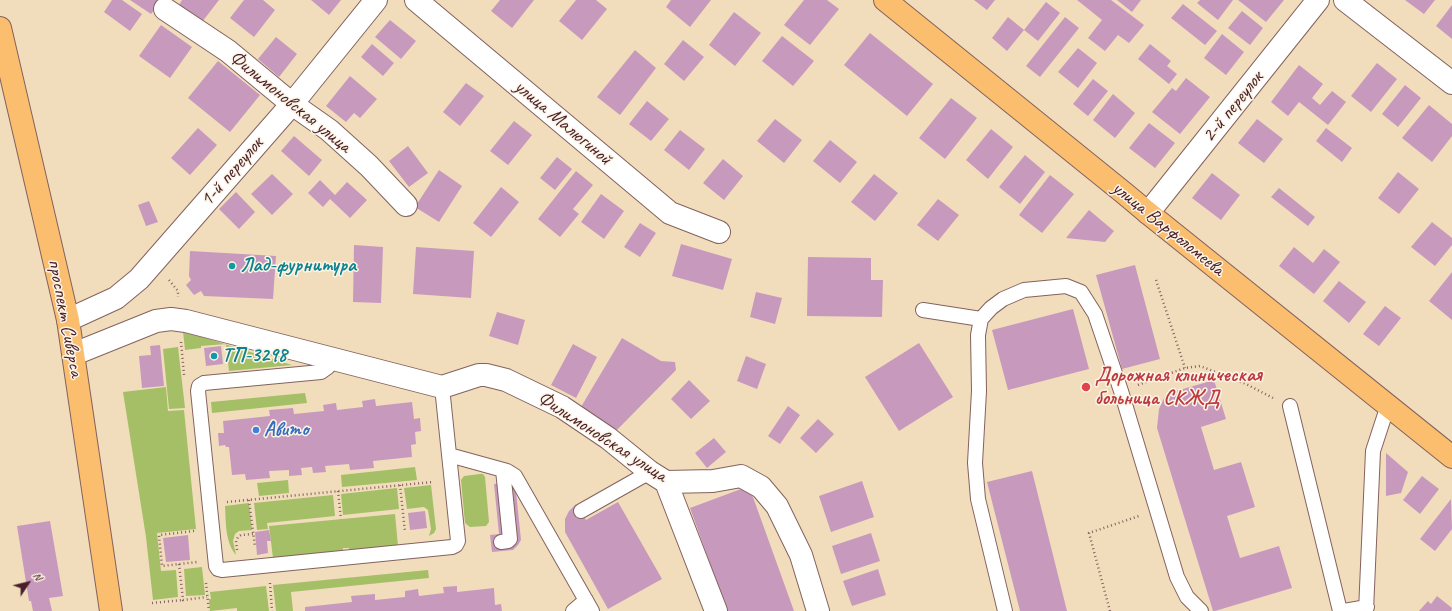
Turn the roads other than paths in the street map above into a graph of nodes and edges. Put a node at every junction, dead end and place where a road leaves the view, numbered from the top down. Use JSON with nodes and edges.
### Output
{"nodes":[{"id":1,"x":376,"y":0,"type":"edge"},
{"id":2,"x":416,"y":0,"type":"edge"},
{"id":3,"x":885,"y":0,"type":"edge"},
{"id":4,"x":1318,"y":0,"type":"edge"},
{"id":5,"x":1346,"y":0,"type":"edge"},
{"id":6,"x":165,"y":9,"type":"dead end"},
{"id":7,"x":0,"y":28,"type":"edge"},
{"id":8,"x":1452,"y":83,"type":"edge"},
{"id":9,"x":292,"y":104,"type":"junction"},
{"id":10,"x":406,"y":205,"type":"dead end"},
{"id":11,"x":1148,"y":214,"type":"junction"},
{"id":12,"x":719,"y":232,"type":"dead end"},
{"id":13,"x":923,"y":310,"type":"dead end"},
{"id":14,"x":981,"y":319,"type":"junction"},
{"id":15,"x":68,"y":320,"type":"junction"},
{"id":16,"x":74,"y":354,"type":"junction"},
{"id":17,"x":332,"y":358,"type":"junction"},
{"id":18,"x":442,"y":387,"type":"junction"},
{"id":19,"x":1388,"y":405,"type":"junction"},
{"id":20,"x":1290,"y":406,"type":"road end"},
{"id":21,"x":449,"y":455,"type":"junction"},
{"id":22,"x":1452,"y":457,"type":"edge"},
{"id":23,"x":503,"y":470,"type":"junction"},
{"id":24,"x":658,"y":477,"type":"junction"},
{"id":25,"x":581,"y":511,"type":"dead end"},
{"id":26,"x":501,"y":542,"type":"dead end"},
{"id":27,"x":589,"y":606,"type":"edge"},
{"id":28,"x":1366,"y":609,"type":"edge"},
{"id":29,"x":111,"y":611,"type":"edge"},
{"id":30,"x":573,"y":611,"type":"edge"},
{"id":31,"x":716,"y":611,"type":"edge"},
{"id":32,"x":818,"y":611,"type":"edge"},
{"id":33,"x":1006,"y":611,"type":"edge"},
{"id":34,"x":1201,"y":611,"type":"edge"},
{"id":35,"x":1340,"y":611,"type":"edge"},
{"id":36,"x":1344,"y":611,"type":"edge"}],
"edges":[{"from":1,"to":9,"type":"street","name":"1-й переулок"},
{"from":2,"to":12,"type":"street","name":"улица Малюгиной"},
{"from":3,"to":11,"type":"main road","name":"улица Варфоломеева"},
{"from":4,"to":11,"type":"street","name":"2-й переулок"},
{"from":5,"to":8,"type":"street"},
{"from":6,"to":9,"type":"street","name":"Филимоновская улица"},
{"from":7,"to":15,"type":"main road","name":"проспект Сиверса"},
{"from":9,"to":10,"type":"street","name":"Филимоновская улица"},
{"from":9,"to":15,"type":"street","name":"1-й переулок"},
{"from":11,"to":19,"type":"main road","name":"улица Варфоломеева"},
{"from":13,"to":14,"type":"lane"},
{"from":14,"to":33,"type":"lane"},
{"from":14,"to":34,"type":"lane"},
{"from":15,"to":16,"type":"main road","name":"проспект Сиверса"},
{"from":16,"to":17,"type":"street"},
{"from":16,"to":29,"type":"main road","name":"проспект Сиверса"},
{"from":17,"to":18,"type":"street"},
{"from":17,"to":21,"type":"lane"},
{"from":18,"to":21,"type":"lane"},
{"from":18,"to":24,"type":"street","name":"Филимоновская улица"},
{"from":19,"to":22,"type":"main road","name":"улица Варфоломеева"},
{"from":19,"to":28,"type":"lane"},
{"from":20,"to":35,"type":"lane"},
{"from":21,"to":23,"type":"lane"},
{"from":23,"to":26,"type":"lane"},
{"from":23,"to":27,"type":"lane"},
{"from":24,"to":25,"type":"lane"},
{"from":24,"to":31,"type":"street"},
{"from":24,"to":32,"type":"street","name":"Филимоновская улица"},
{"from":27,"to":30,"type":"lane"},
{"from":28,"to":36,"type":"lane"}]}
